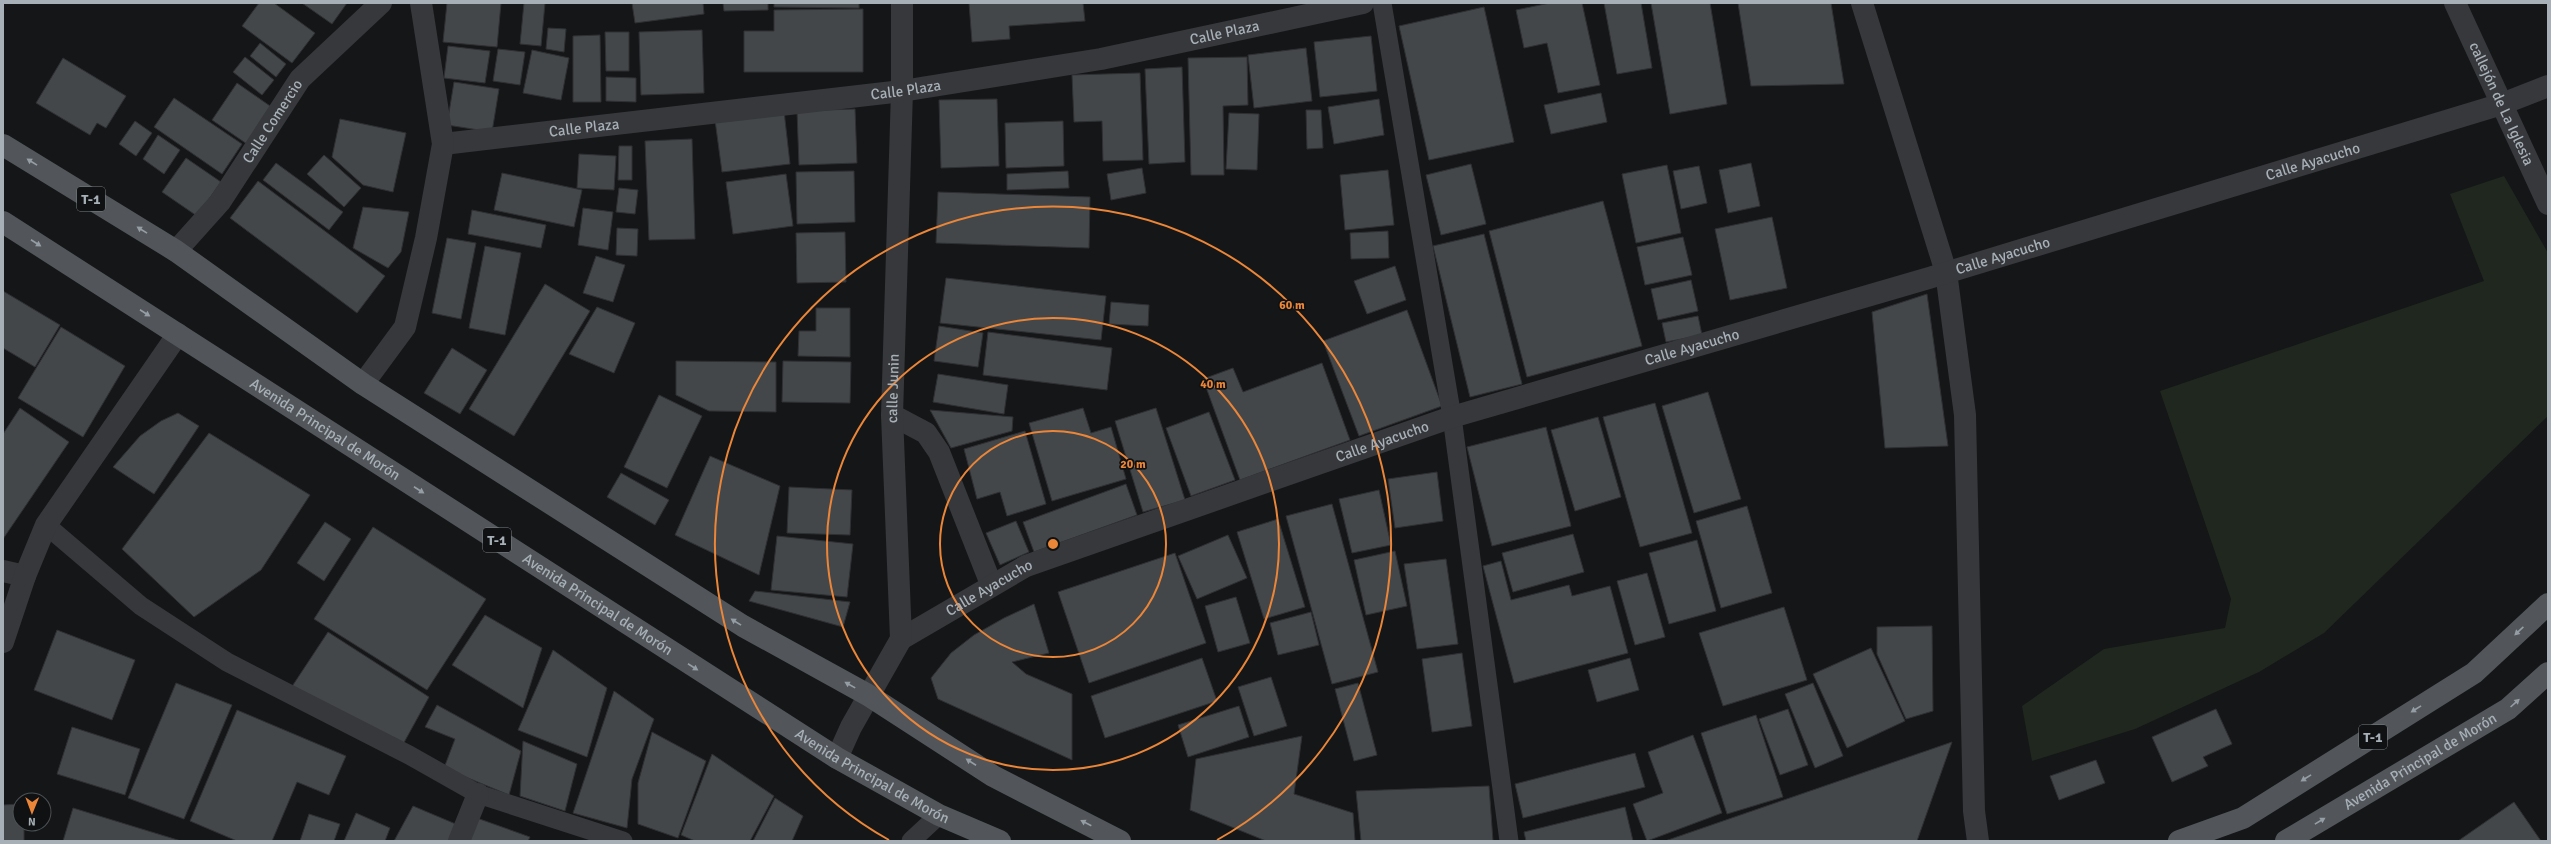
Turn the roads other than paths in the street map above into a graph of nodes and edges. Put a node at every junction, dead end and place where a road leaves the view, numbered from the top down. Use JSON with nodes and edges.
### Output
{"nodes":[{"id":1,"x":380,"y":3,"type":"edge"},
{"id":2,"x":421,"y":3,"type":"edge"},
{"id":3,"x":902,"y":3,"type":"edge"},
{"id":4,"x":1363,"y":3,"type":"edge"},
{"id":5,"x":1382,"y":3,"type":"edge"},
{"id":6,"x":1862,"y":3,"type":"edge"},
{"id":7,"x":2455,"y":3,"type":"edge"},
{"id":8,"x":2548,"y":86,"type":"edge"},
{"id":9,"x":902,"y":91,"type":"junction"},
{"id":10,"x":2502,"y":104,"type":"junction"},
{"id":11,"x":444,"y":144,"type":"junction"},
{"id":12,"x":5,"y":146,"type":"edge"},
{"id":13,"x":2548,"y":204,"type":"edge"},
{"id":14,"x":3,"y":222,"type":"edge"},
{"id":15,"x":176,"y":251,"type":"junction"},
{"id":16,"x":1946,"y":272,"type":"junction"},
{"id":17,"x":178,"y":334,"type":"junction"},
{"id":18,"x":363,"y":384,"type":"junction"},
{"id":19,"x":892,"y":415,"type":"junction"},
{"id":20,"x":1452,"y":417,"type":"junction"},
{"id":21,"x":46,"y":525,"type":"junction"},
{"id":22,"x":3,"y":571,"type":"edge"},
{"id":23,"x":25,"y":576,"type":"junction"},
{"id":24,"x":991,"y":584,"type":"junction"},
{"id":25,"x":2548,"y":604,"type":"edge"},
{"id":26,"x":901,"y":639,"type":"junction"},
{"id":27,"x":3,"y":642,"type":"edge"},
{"id":28,"x":2548,"y":673,"type":"edge"},
{"id":29,"x":868,"y":695,"type":"junction"},
{"id":30,"x":836,"y":758,"type":"junction"},
{"id":31,"x":478,"y":794,"type":"junction"},
{"id":32,"x":1974,"y":811,"type":"junction"},
{"id":33,"x":939,"y":815,"type":"junction"},
{"id":34,"x":459,"y":841,"type":"edge"},
{"id":35,"x":623,"y":841,"type":"edge"},
{"id":36,"x":910,"y":841,"type":"edge"},
{"id":37,"x":1000,"y":841,"type":"edge"},
{"id":38,"x":1120,"y":841,"type":"edge"},
{"id":39,"x":1509,"y":841,"type":"edge"},
{"id":40,"x":1962,"y":841,"type":"edge"},
{"id":41,"x":1978,"y":841,"type":"edge"},
{"id":42,"x":2179,"y":841,"type":"edge"},
{"id":43,"x":2286,"y":841,"type":"edge"}],
"edges":[{"from":1,"to":15,"type":"street","name":"Calle Comercio"},
{"from":2,"to":11,"type":"street"},
{"from":3,"to":9,"type":"street","name":"calle Junin"},
{"from":4,"to":9,"type":"street","name":"Calle Plaza"},
{"from":5,"to":20,"type":"lane"},
{"from":6,"to":16,"type":"street"},
{"from":7,"to":10,"type":"street","name":"callejón de La Iglesia"},
{"from":8,"to":10,"type":"street","name":"Calle Ayacucho"},
{"from":9,"to":11,"type":"street","name":"Calle Plaza"},
{"from":9,"to":19,"type":"street","name":"calle Junin"},
{"from":10,"to":13,"type":"street","name":"callejón de La Iglesia"},
{"from":10,"to":16,"type":"street","name":"Calle Ayacucho"},
{"from":11,"to":18,"type":"street"},
{"from":15,"to":12,"type":"main road","number":"T-1","one_way":true},
{"from":14,"to":17,"type":"main road","name":"Avenida Principal de Morón","number":"T-1","one_way":true},
{"from":15,"to":18,"type":"main road","number":"T-1"},
{"from":16,"to":20,"type":"street","name":"Calle Ayacucho"},
{"from":16,"to":32,"type":"street"},
{"from":17,"to":21,"type":"street"},
{"from":17,"to":30,"type":"main road","name":"Avenida Principal de Morón","number":"T-1","one_way":true},
{"from":29,"to":18,"type":"main road","number":"T-1","one_way":true},
{"from":19,"to":24,"type":"street"},
{"from":19,"to":26,"type":"street","name":"calle Junin"},
{"from":20,"to":24,"type":"street","name":"Calle Ayacucho"},
{"from":20,"to":39,"type":"lane"},
{"from":21,"to":23,"type":"street"},
{"from":21,"to":31,"type":"lane"},
{"from":22,"to":23,"type":"street"},
{"from":23,"to":27,"type":"street"},
{"from":24,"to":26,"type":"street","name":"Calle Ayacucho"},
{"from":25,"to":42,"type":"main road","number":"T-1","one_way":true},
{"from":26,"to":29,"type":"street"},
{"from":43,"to":28,"type":"main road","name":"Avenida Principal de Morón","one_way":true},
{"from":29,"to":30,"type":"street"},
{"from":38,"to":29,"type":"main road","number":"T-1","one_way":true},
{"from":30,"to":33,"type":"main road","name":"Avenida Principal de Morón","number":"T-1"},
{"from":31,"to":34,"type":"street"},
{"from":31,"to":35,"type":"lane"},
{"from":32,"to":40,"type":"street"},
{"from":32,"to":41,"type":"street"},
{"from":33,"to":36,"type":"lane"},
{"from":33,"to":37,"type":"main road","name":"Avenida Principal de Morón","number":"T-1"}]}
